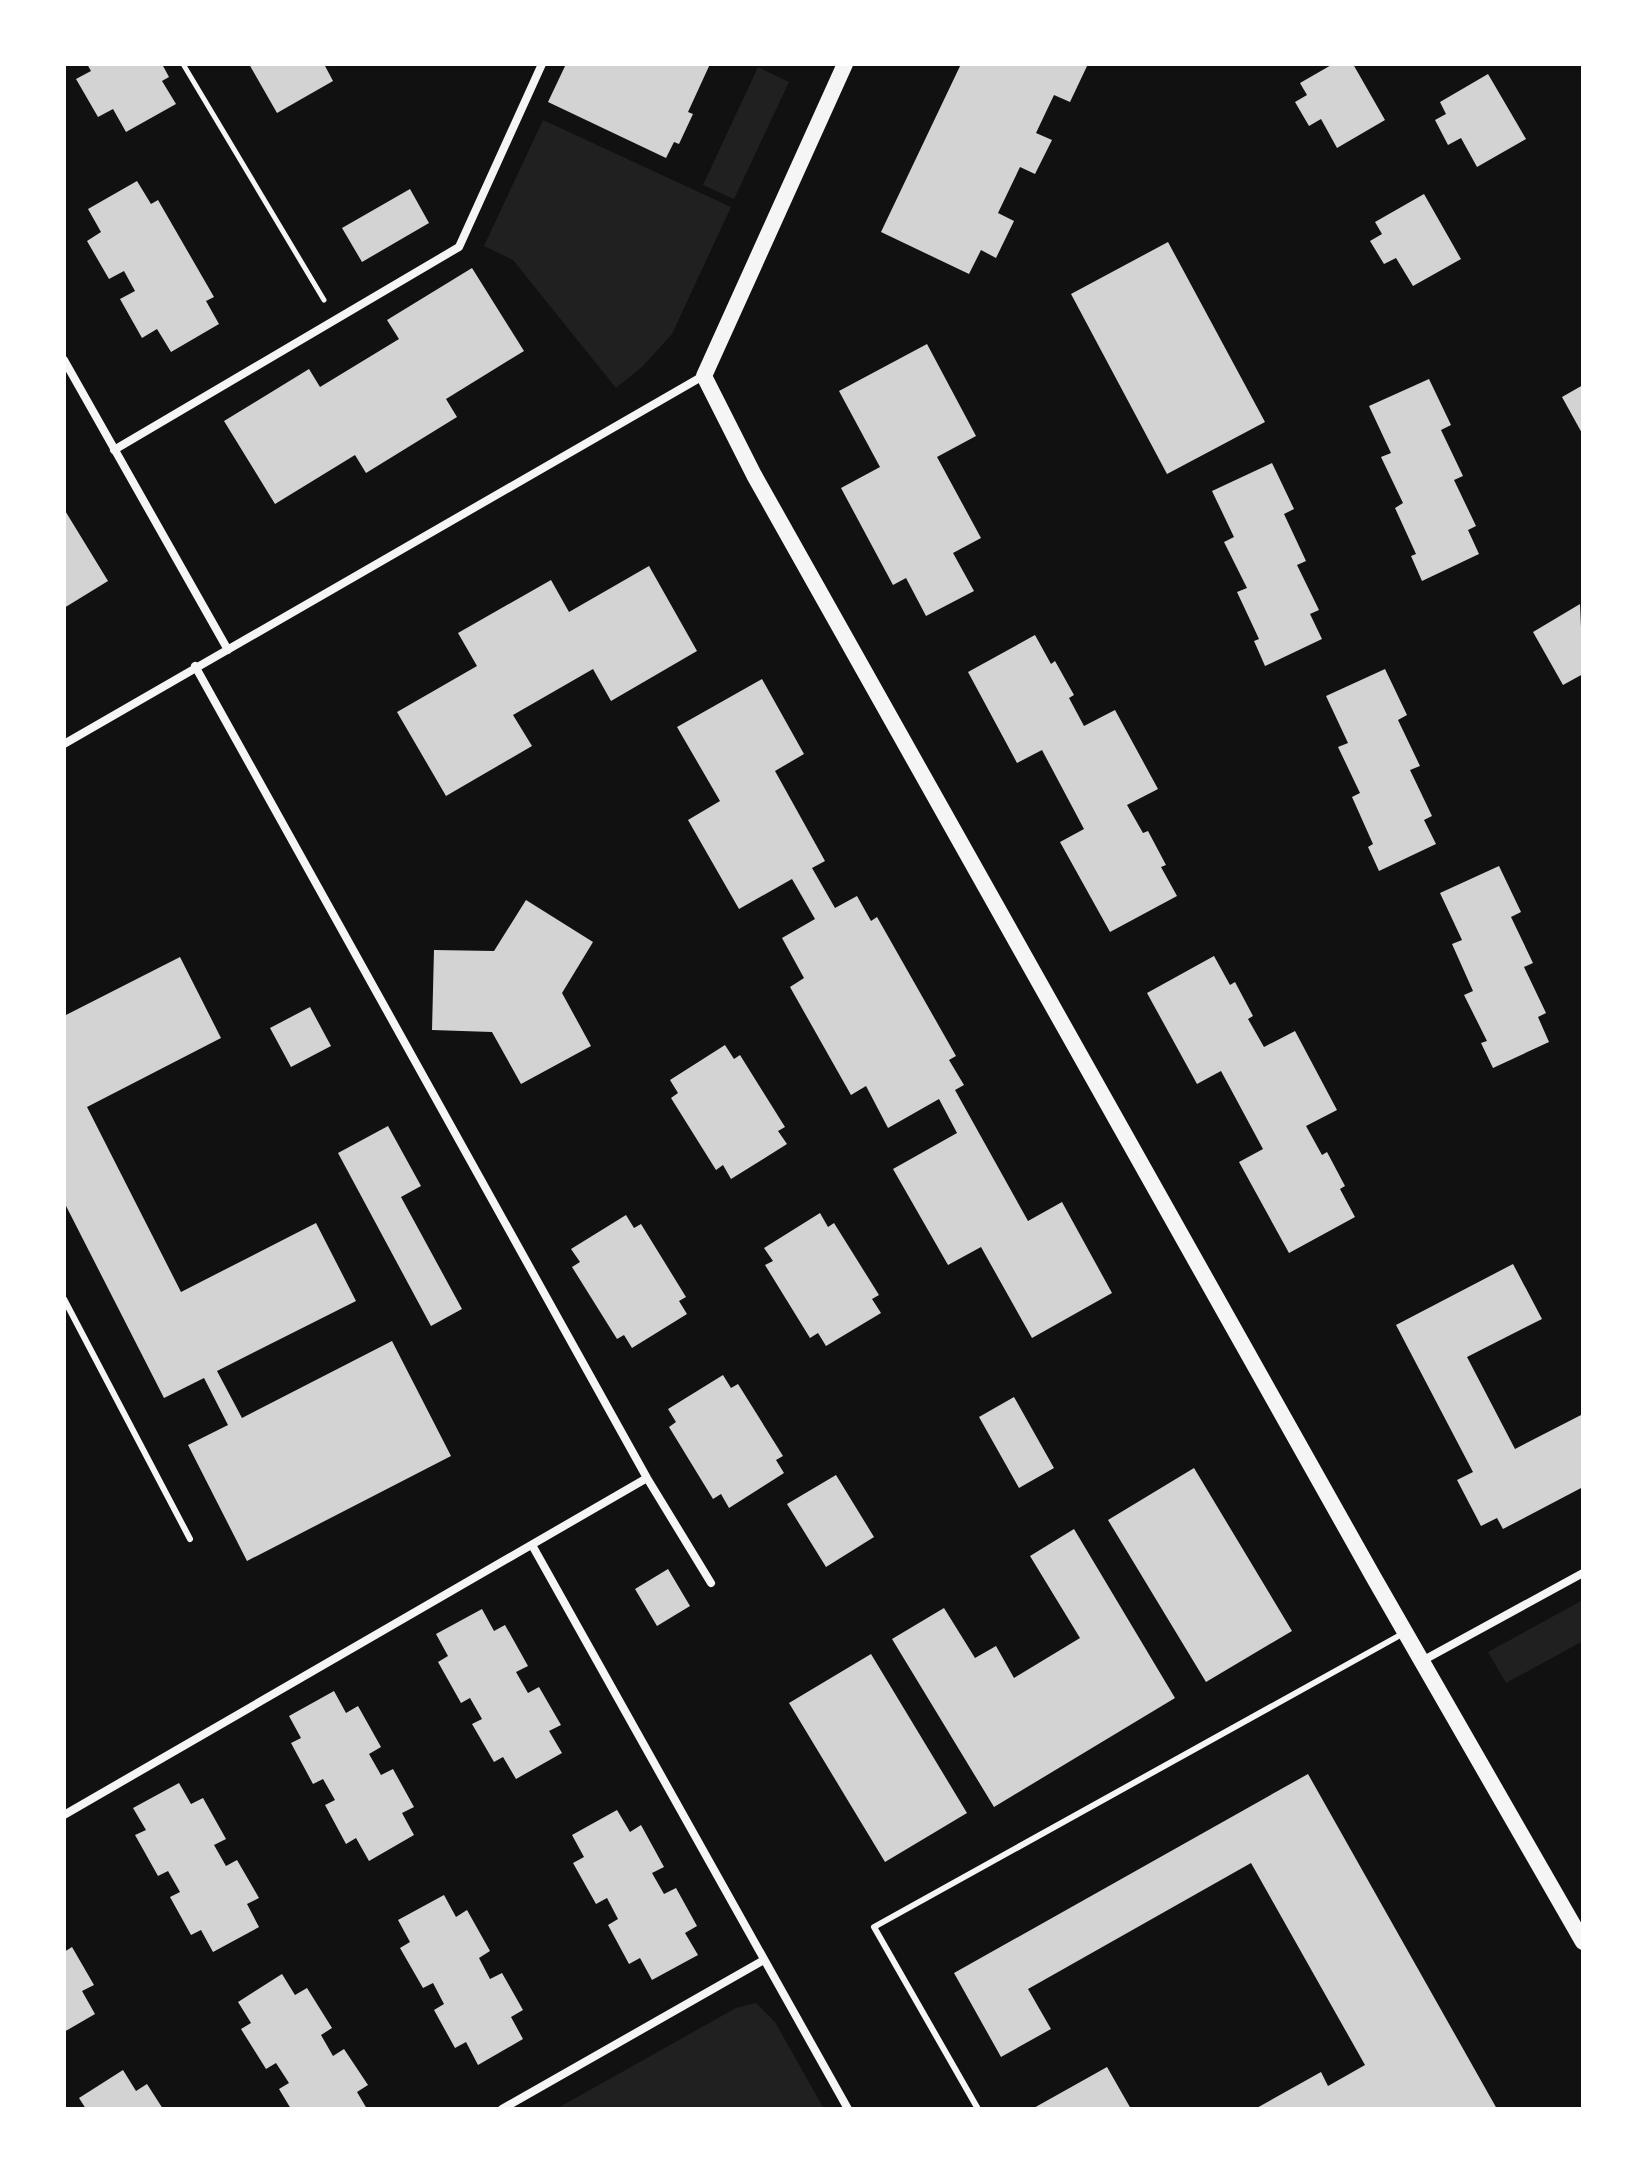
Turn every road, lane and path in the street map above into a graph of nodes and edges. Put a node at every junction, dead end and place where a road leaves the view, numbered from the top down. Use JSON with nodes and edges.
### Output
{"nodes":[{"id":1,"x":183,"y":64,"type":"edge"},
{"id":2,"x":542,"y":64,"type":"edge"},
{"id":3,"x":845,"y":64,"type":"edge"},
{"id":4,"x":336,"y":320,"type":"junction"},
{"id":5,"x":64,"y":360,"type":"edge"},
{"id":6,"x":704,"y":376,"type":"junction"},
{"id":7,"x":114,"y":450,"type":"junction"},
{"id":8,"x":228,"y":650,"type":"junction"},
{"id":9,"x":195,"y":666,"type":"junction"},
{"id":10,"x":64,"y":744,"type":"edge"},
{"id":11,"x":64,"y":1299,"type":"edge"},
{"id":12,"x":647,"y":1478,"type":"junction"},
{"id":13,"x":190,"y":1539,"type":"dead end"},
{"id":14,"x":532,"y":1545,"type":"junction"},
{"id":15,"x":1583,"y":1573,"type":"edge"},
{"id":16,"x":711,"y":1583,"type":"dead end"},
{"id":17,"x":1405,"y":1632,"type":"junction"},
{"id":18,"x":1421,"y":1662,"type":"junction"},
{"id":19,"x":64,"y":1815,"type":"edge"},
{"id":20,"x":1583,"y":1942,"type":"edge"},
{"id":21,"x":764,"y":1960,"type":"junction"},
{"id":22,"x":502,"y":2109,"type":"edge"},
{"id":23,"x":848,"y":2109,"type":"edge"},
{"id":24,"x":978,"y":2109,"type":"edge"}],
"edges":[{"from":1,"to":4,"type":"path"},
{"from":2,"to":4,"type":"street"},
{"from":3,"to":6,"type":"main road"},
{"from":4,"to":7,"type":"street"},
{"from":5,"to":7,"type":"street"},
{"from":6,"to":8,"type":"street"},
{"from":6,"to":17,"type":"main road"},
{"from":7,"to":8,"type":"street"},
{"from":8,"to":9,"type":"street"},
{"from":9,"to":10,"type":"street"},
{"from":9,"to":12,"type":"street"},
{"from":11,"to":13,"type":"lane"},
{"from":12,"to":14,"type":"street"},
{"from":12,"to":16,"type":"street"},
{"from":14,"to":19,"type":"street"},
{"from":14,"to":21,"type":"street"},
{"from":15,"to":18,"type":"street"},
{"from":17,"to":18,"type":"main road"},
{"from":17,"to":24,"type":"lane"},
{"from":18,"to":20,"type":"main road"},
{"from":21,"to":22,"type":"street"},
{"from":21,"to":23,"type":"street"}]}
